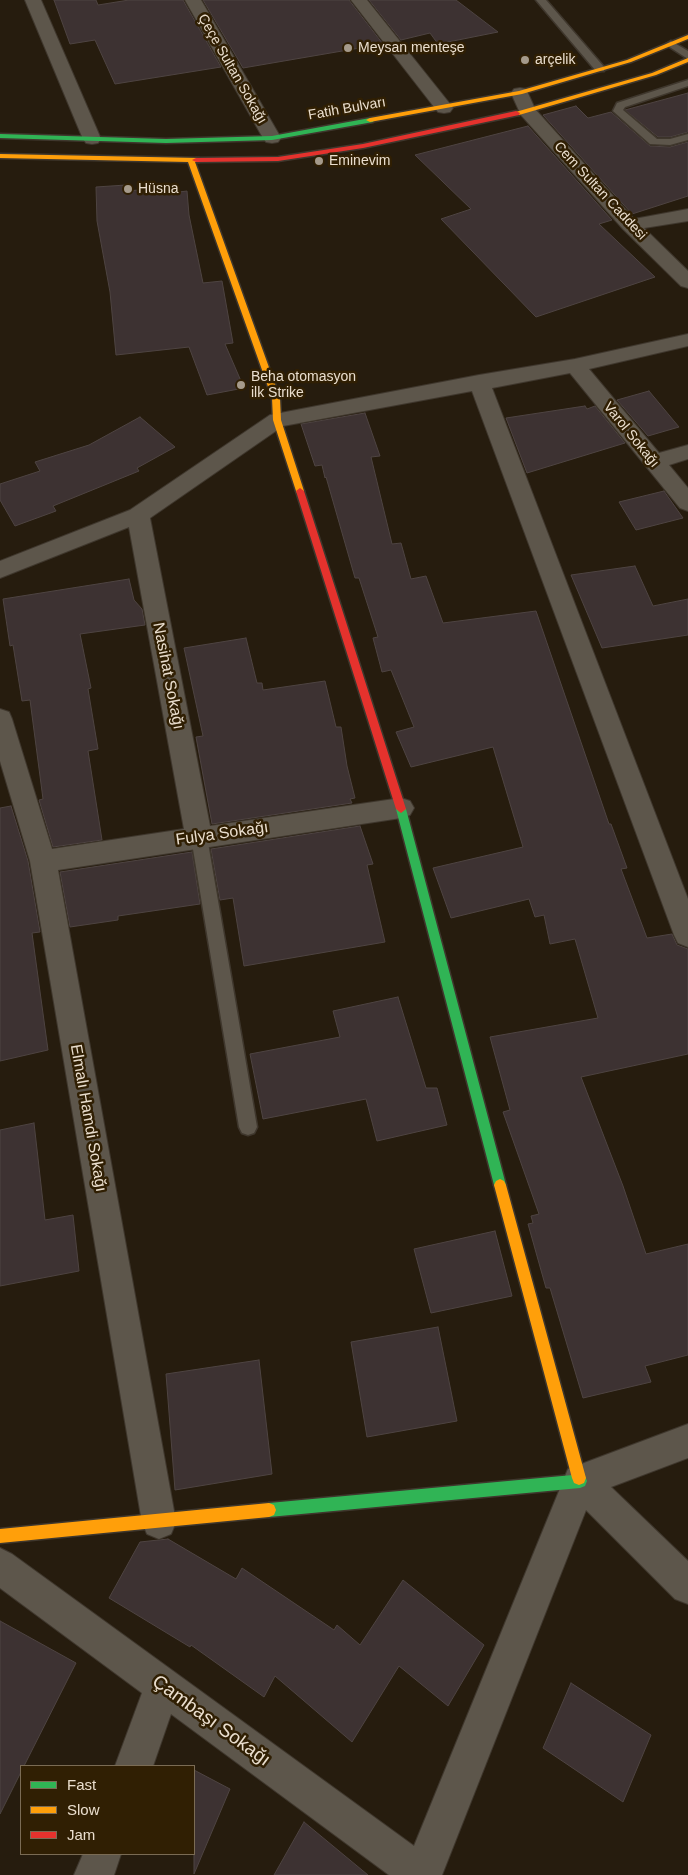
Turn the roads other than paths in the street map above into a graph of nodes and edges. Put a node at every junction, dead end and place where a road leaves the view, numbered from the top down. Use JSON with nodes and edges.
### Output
{"nodes":[{"id":1,"x":33,"y":0,"type":"edge"},
{"id":2,"x":193,"y":0,"type":"edge"},
{"id":3,"x":359,"y":0,"type":"edge"},
{"id":4,"x":541,"y":0,"type":"edge"},
{"id":5,"x":688,"y":37,"type":"edge"},
{"id":6,"x":670,"y":44,"type":"junction"},
{"id":7,"x":688,"y":58,"type":"edge"},
{"id":8,"x":600,"y":69,"type":"junction"},
{"id":9,"x":688,"y":83,"type":"edge"},
{"id":10,"x":520,"y":93,"type":"junction"},
{"id":11,"x":444,"y":108,"type":"junction"},
{"id":12,"x":527,"y":111,"type":"junction"},
{"id":13,"x":0,"y":136,"type":"edge"},
{"id":14,"x":688,"y":137,"type":"edge"},
{"id":15,"x":92,"y":138,"type":"junction"},
{"id":16,"x":272,"y":138,"type":"junction"},
{"id":17,"x":0,"y":156,"type":"edge"},
{"id":18,"x":191,"y":160,"type":"junction"},
{"id":19,"x":688,"y":215,"type":"edge"},
{"id":20,"x":630,"y":225,"type":"junction"},
{"id":21,"x":688,"y":282,"type":"edge"},
{"id":22,"x":688,"y":340,"type":"edge"},
{"id":23,"x":575,"y":366,"type":"junction"},
{"id":24,"x":479,"y":382,"type":"junction"},
{"id":25,"x":277,"y":420,"type":"junction"},
{"id":26,"x":688,"y":452,"type":"edge"},
{"id":27,"x":654,"y":462,"type":"junction"},
{"id":28,"x":688,"y":504,"type":"edge"},
{"id":29,"x":138,"y":515,"type":"junction"},
{"id":30,"x":0,"y":570,"type":"edge"},
{"id":31,"x":0,"y":719,"type":"edge"},
{"id":32,"x":401,"y":808,"type":"junction"},
{"id":33,"x":199,"y":837,"type":"junction"},
{"id":34,"x":43,"y":861,"type":"junction"},
{"id":35,"x":688,"y":934,"type":"edge"},
{"id":36,"x":248,"y":1127,"type":"dead end"},
{"id":37,"x":688,"y":1441,"type":"edge"},
{"id":38,"x":580,"y":1481,"type":"junction"},
{"id":39,"x":159,"y":1522,"type":"junction"},
{"id":40,"x":0,"y":1536,"type":"edge"},
{"id":41,"x":0,"y":1566,"type":"edge"},
{"id":42,"x":688,"y":1586,"type":"edge"},
{"id":43,"x":163,"y":1686,"type":"junction"},
{"id":44,"x":134,"y":1765,"type":"edge"},
{"id":45,"x":102,"y":1855,"type":"edge"},
{"id":46,"x":94,"y":1875,"type":"edge"},
{"id":47,"x":422,"y":1875,"type":"edge"}],
"edges":[{"from":1,"to":15,"type":"street"},
{"from":2,"to":16,"type":"street","name":"Çeçe Sultan Sokağı"},
{"from":3,"to":11,"type":"street"},
{"from":4,"to":8,"type":"lane"},
{"from":5,"to":6,"type":"street","name":"Fatih Bulvarı"},
{"from":6,"to":7,"type":"lane"},
{"from":6,"to":8,"type":"street","name":"Fatih Bulvarı"},
{"from":7,"to":12,"type":"street"},
{"from":8,"to":10,"type":"street","name":"Fatih Bulvarı"},
{"from":9,"to":14,"type":"lane"},
{"from":10,"to":11,"type":"street","name":"Fatih Bulvarı"},
{"from":10,"to":12,"type":"street","name":"Cem Sultan Caddesi"},
{"from":11,"to":16,"type":"street","name":"Fatih Bulvarı"},
{"from":12,"to":18,"type":"street"},
{"from":12,"to":20,"type":"street","name":"Cem Sultan Caddesi"},
{"from":13,"to":15,"type":"street","name":"Fatih Bulvarı"},
{"from":15,"to":16,"type":"street","name":"Fatih Bulvarı"},
{"from":17,"to":18,"type":"street"},
{"from":18,"to":25,"type":"street"},
{"from":19,"to":20,"type":"street"},
{"from":20,"to":21,"type":"street","name":"Cem Sultan Caddesi"},
{"from":22,"to":23,"type":"street"},
{"from":23,"to":24,"type":"street"},
{"from":23,"to":27,"type":"street","name":"Varol Sokağı"},
{"from":24,"to":25,"type":"street"},
{"from":24,"to":35,"type":"street"},
{"from":25,"to":29,"type":"street"},
{"from":25,"to":32,"type":"street"},
{"from":26,"to":27,"type":"street"},
{"from":27,"to":28,"type":"street","name":"Varol Sokağı"},
{"from":29,"to":30,"type":"street"},
{"from":29,"to":33,"type":"street","name":"Nasihat Sokağı"},
{"from":31,"to":34,"type":"street","name":"Elmalı Hamdi Sokağı"},
{"from":32,"to":33,"type":"street","name":"Fulya Sokağı"},
{"from":32,"to":38,"type":"street"},
{"from":33,"to":34,"type":"street","name":"Fulya Sokağı"},
{"from":33,"to":36,"type":"lane"},
{"from":34,"to":39,"type":"street","name":"Elmalı Hamdi Sokağı"},
{"from":37,"to":38,"type":"street"},
{"from":38,"to":39,"type":"street"},
{"from":38,"to":42,"type":"street"},
{"from":38,"to":47,"type":"street"},
{"from":39,"to":40,"type":"street"},
{"from":41,"to":43,"type":"street","name":"Çambaşı Sokağı"},
{"from":43,"to":44,"type":"street"},
{"from":43,"to":47,"type":"street","name":"Çambaşı Sokağı"},
{"from":45,"to":46,"type":"street"}]}
